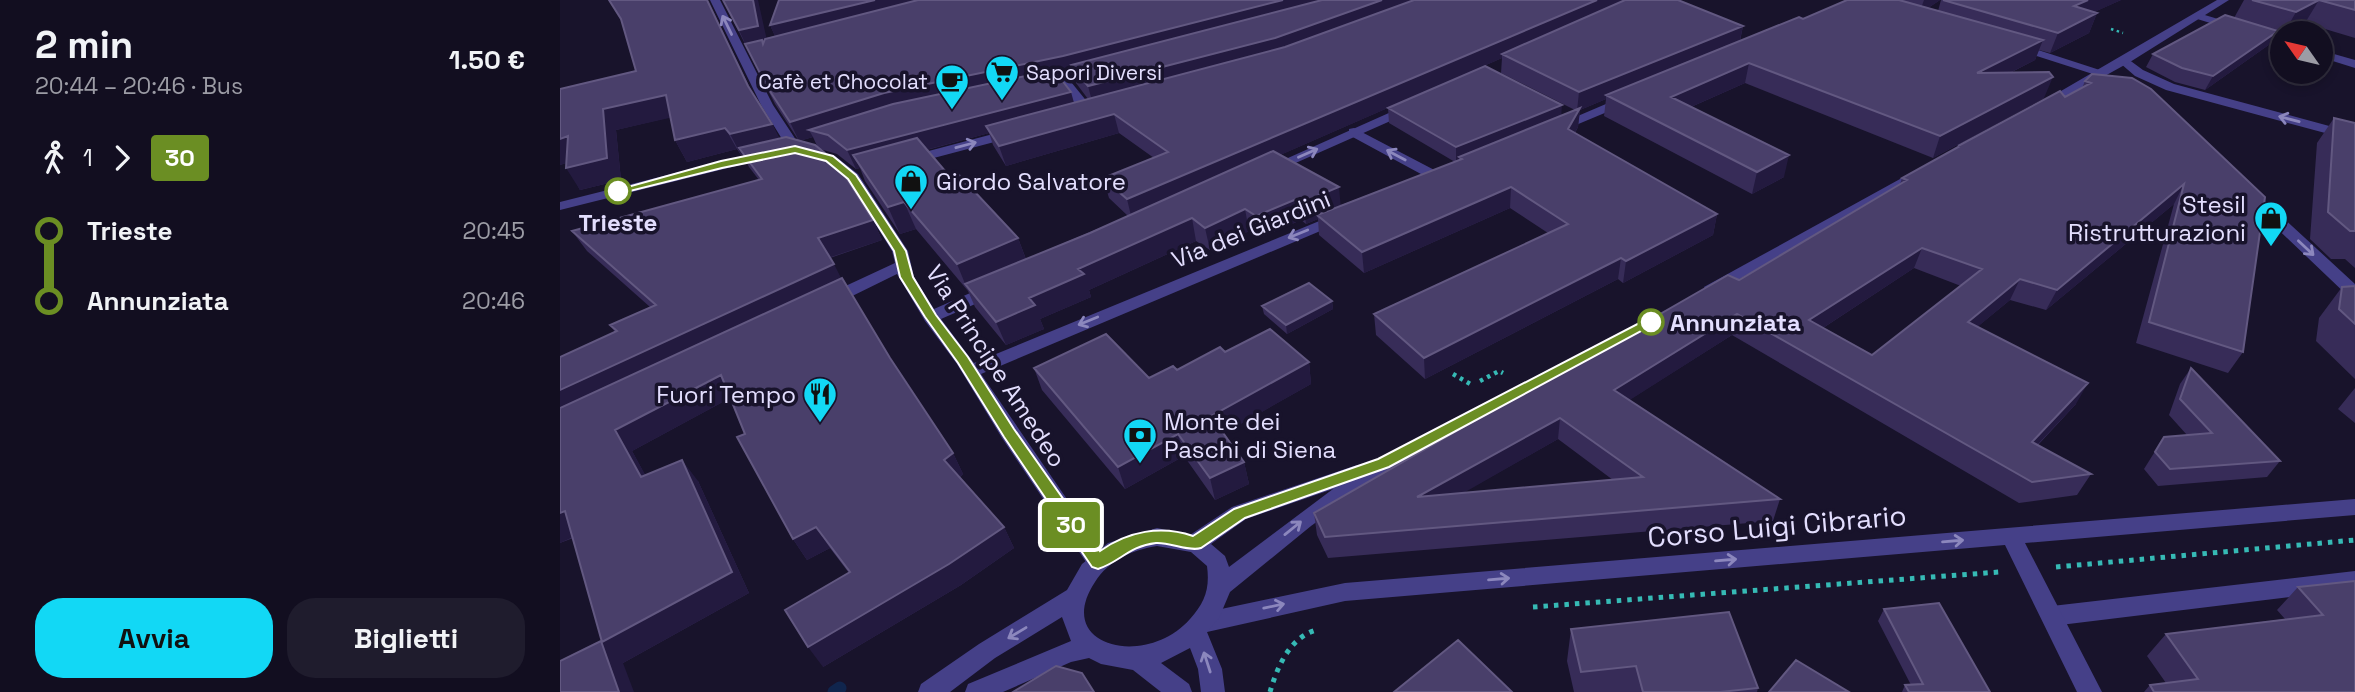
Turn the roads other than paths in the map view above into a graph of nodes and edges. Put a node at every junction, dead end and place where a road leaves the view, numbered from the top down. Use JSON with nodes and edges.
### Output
{"nodes":[{"id":1,"x":715,"y":0,"type":"edge"},
{"id":2,"x":2224,"y":0,"type":"edge"},
{"id":3,"x":2198,"y":16,"type":"junction"},
{"id":4,"x":2270,"y":37,"type":"edge"},
{"id":5,"x":2008,"y":44,"type":"edge"},
{"id":6,"x":757,"y":55,"type":"edge"},
{"id":7,"x":2333,"y":57,"type":"edge"},
{"id":8,"x":743,"y":58,"type":"junction"},
{"id":9,"x":2124,"y":61,"type":"junction"},
{"id":10,"x":2355,"y":64,"type":"edge"},
{"id":11,"x":1114,"y":67,"type":"edge"},
{"id":12,"x":2103,"y":73,"type":"junction"},
{"id":13,"x":2081,"y":86,"type":"junction"},
{"id":14,"x":2103,"y":88,"type":"edge"},
{"id":15,"x":1640,"y":93,"type":"edge"},
{"id":16,"x":2196,"y":94,"type":"junction"},
{"id":17,"x":2156,"y":95,"type":"edge"},
{"id":18,"x":1426,"y":100,"type":"edge"},
{"id":19,"x":1088,"y":113,"type":"edge"},
{"id":20,"x":2026,"y":114,"type":"edge"},
{"id":21,"x":1021,"y":130,"type":"edge"},
{"id":22,"x":1354,"y":132,"type":"junction"},
{"id":23,"x":1539,"y":135,"type":"edge"},
{"id":24,"x":2355,"y":137,"type":"edge"},
{"id":25,"x":821,"y":140,"type":"edge"},
{"id":26,"x":795,"y":149,"type":"junction"},
{"id":27,"x":902,"y":163,"type":"edge"},
{"id":28,"x":1932,"y":166,"type":"edge"},
{"id":29,"x":1437,"y":177,"type":"edge"},
{"id":30,"x":1249,"y":179,"type":"edge"},
{"id":31,"x":2234,"y":181,"type":"edge"},
{"id":32,"x":560,"y":206,"type":"edge"},
{"id":33,"x":1348,"y":214,"type":"edge"},
{"id":34,"x":903,"y":265,"type":"junction"},
{"id":35,"x":1000,"y":287,"type":"edge"},
{"id":36,"x":2355,"y":293,"type":"edge"},
{"id":37,"x":1694,"y":298,"type":"edge"},
{"id":38,"x":809,"y":310,"type":"edge"},
{"id":39,"x":931,"y":317,"type":"junction"},
{"id":40,"x":1610,"y":344,"type":"edge"},
{"id":41,"x":971,"y":371,"type":"junction"},
{"id":42,"x":1384,"y":463,"type":"junction"},
{"id":43,"x":2355,"y":507,"type":"edge"},
{"id":44,"x":2011,"y":536,"type":"junction"},
{"id":45,"x":1195,"y":543,"type":"junction"},
{"id":46,"x":1098,"y":562,"type":"junction"},
{"id":47,"x":2355,"y":580,"type":"edge"},
{"id":48,"x":1221,"y":586,"type":"junction"},
{"id":49,"x":1075,"y":597,"type":"junction"},
{"id":50,"x":2052,"y":616,"type":"junction"},
{"id":51,"x":1202,"y":627,"type":"junction"},
{"id":52,"x":1089,"y":647,"type":"junction"},
{"id":53,"x":1136,"y":658,"type":"junction"},
{"id":54,"x":930,"y":692,"type":"edge"},
{"id":55,"x":977,"y":692,"type":"edge"},
{"id":56,"x":1180,"y":692,"type":"edge"},
{"id":57,"x":1213,"y":692,"type":"edge"},
{"id":58,"x":2090,"y":692,"type":"edge"}],
"edges":[{"from":8,"to":1,"type":"street","one_way":true},
{"from":2,"to":3,"type":"street"},
{"from":3,"to":4,"type":"street"},
{"from":3,"to":9,"type":"street"},
{"from":5,"to":12,"type":"street"},
{"from":6,"to":8,"type":"street"},
{"from":7,"to":10,"type":"street"},
{"from":8,"to":26,"type":"street"},
{"from":9,"to":12,"type":"street"},
{"from":9,"to":16,"type":"street"},
{"from":11,"to":19,"type":"street"},
{"from":12,"to":13,"type":"street"},
{"from":13,"to":14,"type":"street"},
{"from":13,"to":20,"type":"street"},
{"from":15,"to":23,"type":"street"},
{"from":16,"to":17,"type":"street"},
{"from":24,"to":16,"type":"street","one_way":true},
{"from":18,"to":22,"type":"street"},
{"from":27,"to":21,"type":"street","one_way":true},
{"from":29,"to":22,"type":"street","one_way":true},
{"from":30,"to":22,"type":"street","one_way":true},
{"from":25,"to":26,"type":"street"},
{"from":26,"to":32,"type":"street"},
{"from":26,"to":34,"type":"street","name":"Via Principe Amedeo"},
{"from":28,"to":37,"type":"street"},
{"from":31,"to":36,"type":"street","one_way":true},
{"from":33,"to":41,"type":"street","name":"Via dei Giardini","one_way":true},
{"from":34,"to":38,"type":"street"},
{"from":34,"to":39,"type":"street","name":"Via Principe Amedeo"},
{"from":35,"to":39,"type":"street"},
{"from":39,"to":41,"type":"street","name":"Via Principe Amedeo"},
{"from":40,"to":42,"type":"street"},
{"from":41,"to":46,"type":"street","name":"Via Principe Amedeo"},
{"from":42,"to":45,"type":"street"},
{"from":48,"to":42,"type":"street","one_way":true},
{"from":43,"to":44,"type":"street","name":"Corso Luigi Cibrario"},
{"from":44,"to":50,"type":"street"},
{"from":51,"to":44,"type":"street","name":"Corso Luigi Cibrario","one_way":true},
{"from":45,"to":46,"type":"street"},
{"from":45,"to":48,"type":"street"},
{"from":46,"to":49,"type":"street"},
{"from":47,"to":50,"type":"street"},
{"from":48,"to":51,"type":"street"},
{"from":49,"to":52,"type":"street"},
{"from":49,"to":54,"type":"street","one_way":true},
{"from":50,"to":58,"type":"street"},
{"from":51,"to":53,"type":"street"},
{"from":57,"to":51,"type":"street","one_way":true},
{"from":52,"to":53,"type":"street"},
{"from":52,"to":55,"type":"street"},
{"from":53,"to":56,"type":"street"}]}
